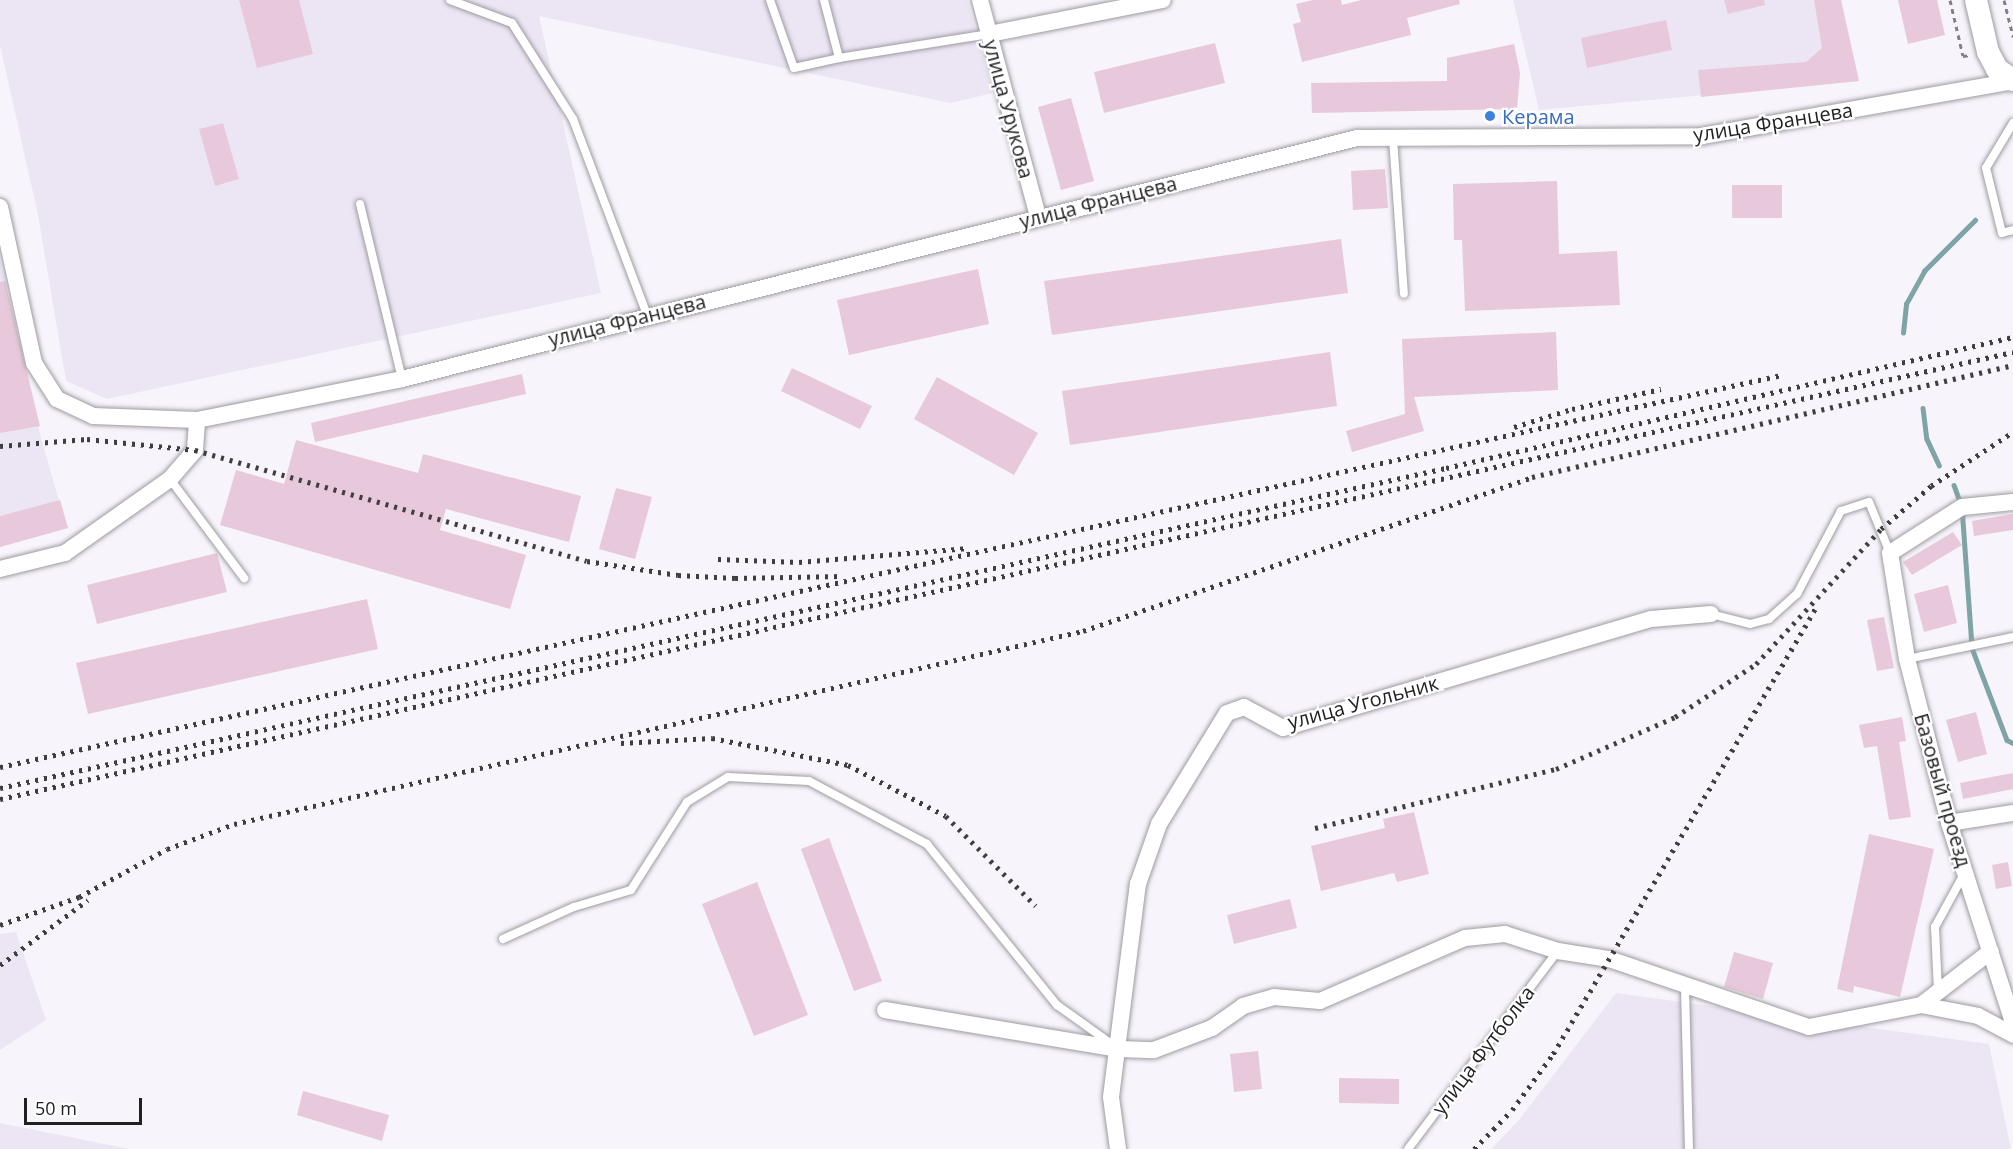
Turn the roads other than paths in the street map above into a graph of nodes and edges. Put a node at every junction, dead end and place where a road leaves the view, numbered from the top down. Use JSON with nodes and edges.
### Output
{"nodes":[{"id":1,"x":450,"y":0,"type":"edge"},
{"id":2,"x":770,"y":0,"type":"edge"},
{"id":3,"x":824,"y":0,"type":"edge"},
{"id":4,"x":980,"y":0,"type":"edge"},
{"id":5,"x":1163,"y":0,"type":"edge"},
{"id":6,"x":1976,"y":0,"type":"edge"},
{"id":7,"x":989,"y":34,"type":"junction"},
{"id":8,"x":839,"y":58,"type":"junction"},
{"id":9,"x":2013,"y":81,"type":"edge"},
{"id":10,"x":2013,"y":123,"type":"edge"},
{"id":11,"x":1393,"y":138,"type":"junction"},
{"id":12,"x":360,"y":204,"type":"dead end"},
{"id":13,"x":0,"y":207,"type":"edge"},
{"id":14,"x":1038,"y":217,"type":"junction"},
{"id":15,"x":2013,"y":230,"type":"edge"},
{"id":16,"x":1404,"y":294,"type":"dead end"},
{"id":17,"x":647,"y":315,"type":"junction"},
{"id":18,"x":402,"y":379,"type":"junction"},
{"id":19,"x":197,"y":420,"type":"junction"},
{"id":20,"x":170,"y":479,"type":"junction"},
{"id":21,"x":2013,"y":502,"type":"edge"},
{"id":22,"x":1890,"y":553,"type":"junction"},
{"id":23,"x":0,"y":569,"type":"edge"},
{"id":24,"x":244,"y":578,"type":"dead end"},
{"id":25,"x":1711,"y":614,"type":"joint"},
{"id":26,"x":2013,"y":637,"type":"edge"},
{"id":27,"x":1907,"y":659,"type":"junction"},
{"id":28,"x":2013,"y":813,"type":"edge"},
{"id":29,"x":1949,"y":823,"type":"junction"},
{"id":30,"x":1965,"y":871,"type":"junction"},
{"id":31,"x":503,"y":939,"type":"dead end"},
{"id":32,"x":1558,"y":951,"type":"junction"},
{"id":33,"x":1992,"y":951,"type":"junction"},
{"id":34,"x":1685,"y":987,"type":"junction"},
{"id":35,"x":1938,"y":992,"type":"junction"},
{"id":36,"x":1921,"y":1005,"type":"junction"},
{"id":37,"x":885,"y":1010,"type":"dead end"},
{"id":38,"x":2013,"y":1022,"type":"edge"},
{"id":39,"x":2013,"y":1035,"type":"edge"},
{"id":40,"x":1119,"y":1049,"type":"junction"},
{"id":41,"x":1118,"y":1149,"type":"edge"},
{"id":42,"x":1408,"y":1149,"type":"edge"},
{"id":43,"x":1689,"y":1149,"type":"edge"}],
"edges":[{"from":1,"to":17,"type":"lane"},
{"from":2,"to":8,"type":"lane"},
{"from":3,"to":8,"type":"lane"},
{"from":4,"to":7,"type":"street","name":"улица Урукова"},
{"from":5,"to":7,"type":"street"},
{"from":6,"to":9,"type":"main road"},
{"from":7,"to":8,"type":"lane"},
{"from":7,"to":14,"type":"street","name":"улица Урукова"},
{"from":9,"to":11,"type":"street","name":"улица Францева"},
{"from":10,"to":15,"type":"lane"},
{"from":11,"to":14,"type":"street","name":"улица Францева"},
{"from":11,"to":16,"type":"lane"},
{"from":12,"to":18,"type":"lane"},
{"from":13,"to":19,"type":"street","name":"улица Францева"},
{"from":14,"to":17,"type":"street","name":"улица Францева"},
{"from":17,"to":18,"type":"street","name":"улица Францева"},
{"from":18,"to":19,"type":"street","name":"улица Францева"},
{"from":19,"to":20,"type":"street"},
{"from":20,"to":23,"type":"street"},
{"from":20,"to":24,"type":"lane"},
{"from":21,"to":22,"type":"street"},
{"from":22,"to":25,"type":"lane"},
{"from":22,"to":27,"type":"street","name":"Базовый проезд"},
{"from":25,"to":40,"type":"street","name":"улица Угольник"},
{"from":26,"to":27,"type":"lane"},
{"from":27,"to":29,"type":"street","name":"Базовый проезд"},
{"from":28,"to":29,"type":"street"},
{"from":29,"to":30,"type":"street","name":"Базовый проезд"},
{"from":30,"to":33,"type":"street","name":"Базовый проезд"},
{"from":30,"to":35,"type":"lane"},
{"from":31,"to":40,"type":"lane"},
{"from":32,"to":34,"type":"street"},
{"from":32,"to":40,"type":"street"},
{"from":32,"to":42,"type":"lane","name":"улица Футболка"},
{"from":33,"to":35,"type":"street"},
{"from":33,"to":38,"type":"street","name":"Базовый проезд"},
{"from":34,"to":36,"type":"street"},
{"from":34,"to":43,"type":"lane"},
{"from":35,"to":36,"type":"street"},
{"from":36,"to":39,"type":"street"},
{"from":37,"to":40,"type":"street"},
{"from":40,"to":41,"type":"street","name":"улица Угольник"}]}
